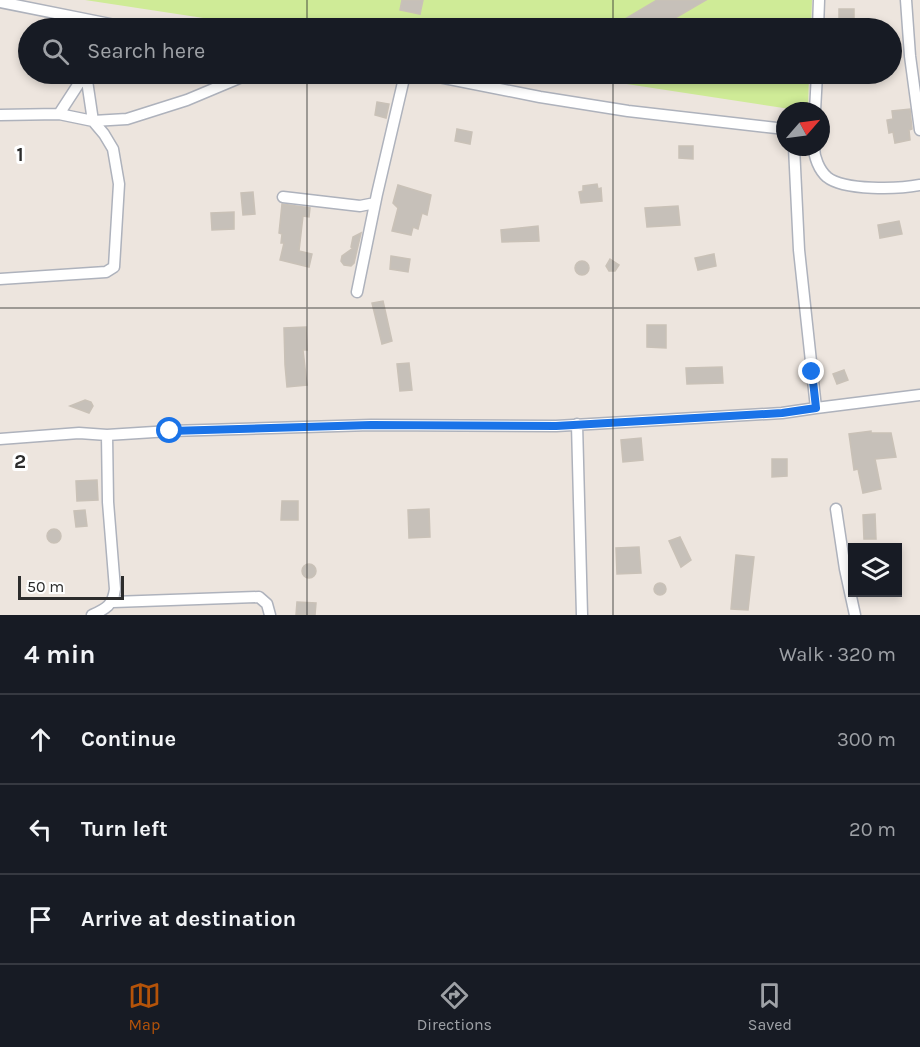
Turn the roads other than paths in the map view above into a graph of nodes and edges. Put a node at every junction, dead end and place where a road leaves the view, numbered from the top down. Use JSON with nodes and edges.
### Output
{"nodes":[{"id":1,"x":819,"y":0,"type":"edge"},
{"id":2,"x":906,"y":0,"type":"edge"},
{"id":3,"x":0,"y":2,"type":"edge"},
{"id":4,"x":57,"y":18,"type":"edge"},
{"id":5,"x":818,"y":18,"type":"edge"},
{"id":6,"x":79,"y":84,"type":"edge"},
{"id":7,"x":87,"y":84,"type":"edge"},
{"id":8,"x":225,"y":84,"type":"edge"},
{"id":9,"x":403,"y":84,"type":"edge"},
{"id":10,"x":477,"y":84,"type":"edge"},
{"id":11,"x":817,"y":84,"type":"edge"},
{"id":12,"x":816,"y":102,"type":"edge"},
{"id":13,"x":59,"y":114,"type":"junction"},
{"id":14,"x":0,"y":115,"type":"edge"},
{"id":15,"x":93,"y":121,"type":"junction"},
{"id":16,"x":776,"y":128,"type":"edge"},
{"id":17,"x":920,"y":130,"type":"edge"},
{"id":18,"x":794,"y":156,"type":"edge"},
{"id":19,"x":815,"y":156,"type":"edge"},
{"id":20,"x":920,"y":184,"type":"edge"},
{"id":21,"x":283,"y":197,"type":"dead end"},
{"id":22,"x":375,"y":202,"type":"junction"},
{"id":23,"x":0,"y":279,"type":"edge"},
{"id":24,"x":357,"y":292,"type":"dead end"},
{"id":25,"x":920,"y":395,"type":"edge"},
{"id":26,"x":816,"y":408,"type":"junction"},
{"id":27,"x":577,"y":424,"type":"junction"},
{"id":28,"x":107,"y":435,"type":"junction"},
{"id":29,"x":0,"y":439,"type":"edge"},
{"id":30,"x":836,"y":509,"type":"dead end"},
{"id":31,"x":113,"y":602,"type":"junction"},
{"id":32,"x":92,"y":615,"type":"edge"},
{"id":33,"x":270,"y":615,"type":"edge"},
{"id":34,"x":582,"y":615,"type":"edge"},
{"id":35,"x":855,"y":615,"type":"edge"}],
"edges":[{"from":1,"to":5,"type":"street"},
{"from":2,"to":17,"type":"street"},
{"from":3,"to":4,"type":"street"},
{"from":6,"to":13,"type":"street"},
{"from":7,"to":15,"type":"street"},
{"from":8,"to":15,"type":"street"},
{"from":9,"to":22,"type":"street"},
{"from":10,"to":16,"type":"street"},
{"from":11,"to":12,"type":"street"},
{"from":13,"to":14,"type":"street"},
{"from":13,"to":15,"type":"street"},
{"from":15,"to":23,"type":"street"},
{"from":18,"to":26,"type":"street"},
{"from":19,"to":20,"type":"street"},
{"from":21,"to":22,"type":"street"},
{"from":22,"to":24,"type":"street"},
{"from":25,"to":26,"type":"street"},
{"from":26,"to":27,"type":"street"},
{"from":27,"to":28,"type":"street"},
{"from":27,"to":34,"type":"street"},
{"from":28,"to":29,"type":"street"},
{"from":28,"to":31,"type":"street"},
{"from":30,"to":35,"type":"street"},
{"from":31,"to":32,"type":"street"},
{"from":31,"to":33,"type":"street"}]}
